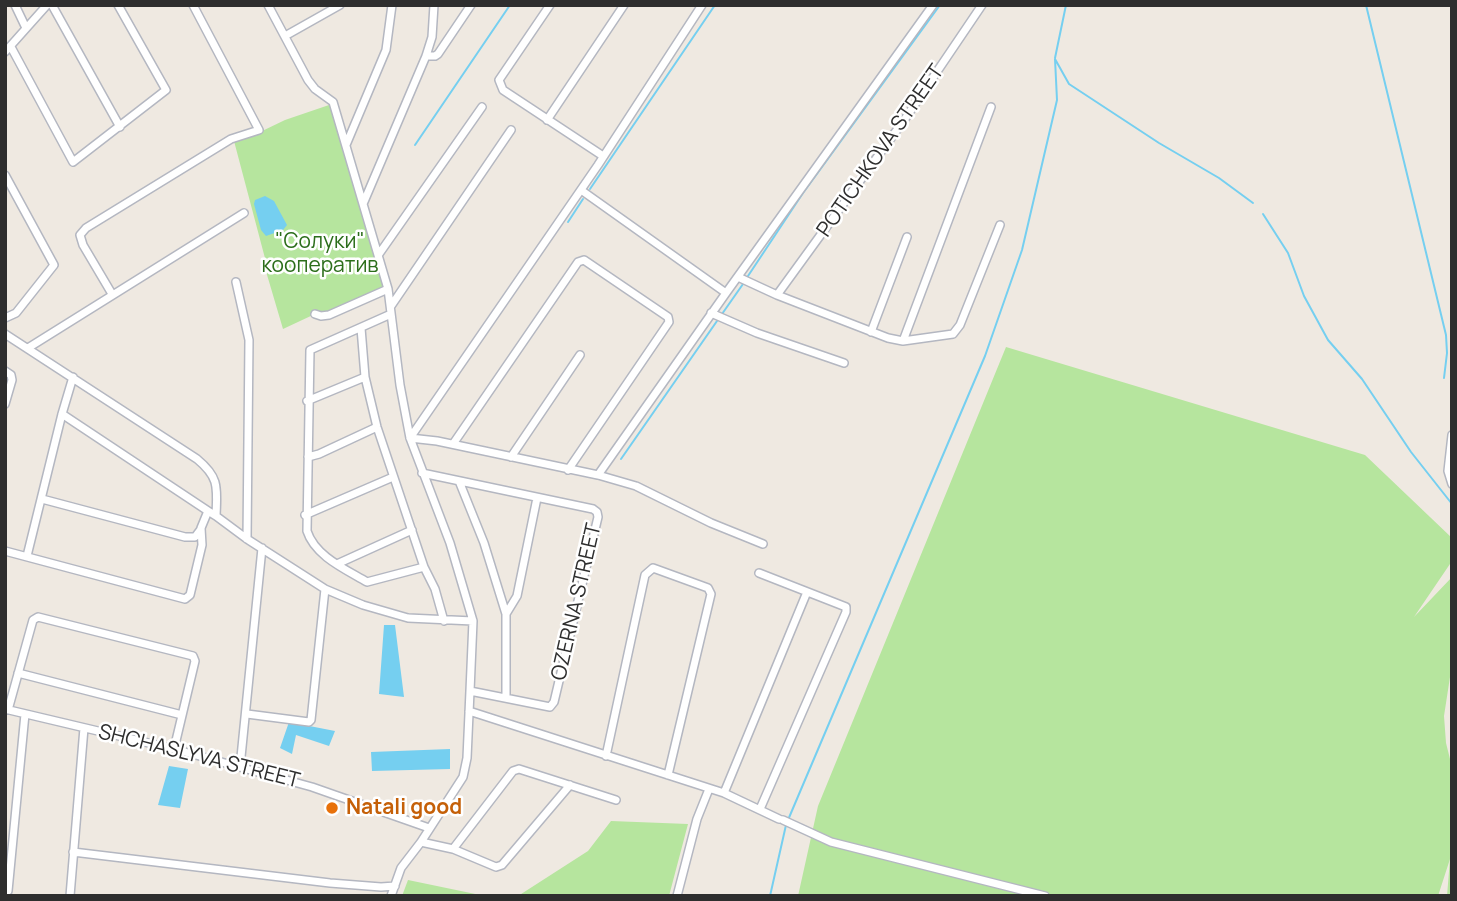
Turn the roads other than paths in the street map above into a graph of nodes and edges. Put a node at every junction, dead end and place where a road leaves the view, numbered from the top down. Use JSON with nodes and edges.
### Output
{"nodes":[{"id":1,"x":15,"y":5,"type":"edge"},
{"id":2,"x":49,"y":5,"type":"edge"},
{"id":3,"x":118,"y":5,"type":"edge"},
{"id":4,"x":193,"y":5,"type":"edge"},
{"id":5,"x":268,"y":5,"type":"edge"},
{"id":6,"x":340,"y":5,"type":"edge"},
{"id":7,"x":392,"y":5,"type":"edge"},
{"id":8,"x":434,"y":5,"type":"edge"},
{"id":9,"x":471,"y":5,"type":"edge"},
{"id":10,"x":550,"y":5,"type":"edge"},
{"id":11,"x":624,"y":5,"type":"edge"},
{"id":12,"x":702,"y":5,"type":"edge"},
{"id":13,"x":933,"y":5,"type":"edge"},
{"id":14,"x":982,"y":5,"type":"edge"},
{"id":15,"x":26,"y":28,"type":"junction"},
{"id":16,"x":285,"y":36,"type":"junction"},
{"id":17,"x":8,"y":49,"type":"edge"},
{"id":18,"x":426,"y":57,"type":"junction"},
{"id":19,"x":482,"y":107,"type":"dead end"},
{"id":20,"x":991,"y":107,"type":"dead end"},
{"id":21,"x":547,"y":120,"type":"junction"},
{"id":22,"x":120,"y":127,"type":"junction"},
{"id":23,"x":511,"y":130,"type":"dead end"},
{"id":24,"x":346,"y":146,"type":"junction"},
{"id":25,"x":603,"y":156,"type":"junction"},
{"id":26,"x":5,"y":175,"type":"edge"},
{"id":27,"x":581,"y":190,"type":"junction"},
{"id":28,"x":363,"y":205,"type":"junction"},
{"id":29,"x":244,"y":213,"type":"dead end"},
{"id":30,"x":1000,"y":225,"type":"dead end"},
{"id":31,"x":907,"y":237,"type":"dead end"},
{"id":32,"x":379,"y":254,"type":"junction"},
{"id":33,"x":738,"y":277,"type":"junction"},
{"id":34,"x":236,"y":282,"type":"dead end"},
{"id":35,"x":388,"y":289,"type":"junction"},
{"id":36,"x":726,"y":292,"type":"junction"},
{"id":37,"x":112,"y":294,"type":"junction"},
{"id":38,"x":777,"y":295,"type":"junction"},
{"id":39,"x":391,"y":310,"type":"junction"},
{"id":40,"x":711,"y":313,"type":"junction"},
{"id":41,"x":315,"y":314,"type":"dead end"},
{"id":42,"x":6,"y":316,"type":"edge"},
{"id":43,"x":361,"y":328,"type":"junction"},
{"id":44,"x":871,"y":332,"type":"junction"},
{"id":45,"x":5,"y":334,"type":"edge"},
{"id":46,"x":903,"y":341,"type":"junction"},
{"id":47,"x":28,"y":348,"type":"junction"},
{"id":48,"x":580,"y":355,"type":"dead end"},
{"id":49,"x":844,"y":363,"type":"dead end"},
{"id":50,"x":5,"y":371,"type":"edge"},
{"id":51,"x":73,"y":377,"type":"junction"},
{"id":52,"x":365,"y":377,"type":"junction"},
{"id":53,"x":307,"y":401,"type":"junction"},
{"id":54,"x":5,"y":404,"type":"edge"},
{"id":55,"x":62,"y":414,"type":"junction"},
{"id":56,"x":377,"y":427,"type":"junction"},
{"id":57,"x":1452,"y":435,"type":"edge"},
{"id":58,"x":410,"y":438,"type":"junction"},
{"id":59,"x":453,"y":444,"type":"junction"},
{"id":60,"x":308,"y":457,"type":"junction"},
{"id":61,"x":512,"y":457,"type":"junction"},
{"id":62,"x":568,"y":470,"type":"junction"},
{"id":63,"x":422,"y":473,"type":"junction"},
{"id":64,"x":598,"y":475,"type":"junction"},
{"id":65,"x":393,"y":477,"type":"junction"},
{"id":66,"x":459,"y":481,"type":"junction"},
{"id":67,"x":1452,"y":484,"type":"edge"},
{"id":68,"x":537,"y":498,"type":"junction"},
{"id":69,"x":42,"y":499,"type":"junction"},
{"id":70,"x":208,"y":511,"type":"junction"},
{"id":71,"x":305,"y":515,"type":"junction"},
{"id":72,"x":216,"y":516,"type":"junction"},
{"id":73,"x":201,"y":528,"type":"junction"},
{"id":74,"x":412,"y":530,"type":"junction"},
{"id":75,"x":247,"y":539,"type":"junction"},
{"id":76,"x":763,"y":544,"type":"dead end"},
{"id":77,"x":262,"y":548,"type":"junction"},
{"id":78,"x":5,"y":551,"type":"edge"},
{"id":79,"x":27,"y":556,"type":"junction"},
{"id":80,"x":337,"y":564,"type":"junction"},
{"id":81,"x":424,"y":567,"type":"junction"},
{"id":82,"x":759,"y":573,"type":"dead end"},
{"id":83,"x":325,"y":589,"type":"junction"},
{"id":84,"x":807,"y":592,"type":"junction"},
{"id":85,"x":506,"y":614,"type":"junction"},
{"id":86,"x":444,"y":621,"type":"junction"},
{"id":87,"x":473,"y":621,"type":"junction"},
{"id":88,"x":18,"y":673,"type":"junction"},
{"id":89,"x":470,"y":691,"type":"junction"},
{"id":90,"x":506,"y":697,"type":"junction"},
{"id":91,"x":7,"y":710,"type":"edge"},
{"id":92,"x":469,"y":711,"type":"junction"},
{"id":93,"x":25,"y":714,"type":"junction"},
{"id":94,"x":247,"y":714,"type":"junction"},
{"id":95,"x":181,"y":715,"type":"junction"},
{"id":96,"x":84,"y":728,"type":"junction"},
{"id":97,"x":174,"y":750,"type":"junction"},
{"id":98,"x":606,"y":756,"type":"junction"},
{"id":99,"x":240,"y":767,"type":"junction"},
{"id":100,"x":668,"y":775,"type":"junction"},
{"id":101,"x":570,"y":785,"type":"junction"},
{"id":102,"x":709,"y":789,"type":"junction"},
{"id":103,"x":724,"y":793,"type":"junction"},
{"id":104,"x":616,"y":800,"type":"dead end"},
{"id":105,"x":760,"y":809,"type":"junction"},
{"id":106,"x":429,"y":828,"type":"junction"},
{"id":107,"x":421,"y":842,"type":"junction"},
{"id":108,"x":453,"y":849,"type":"junction"},
{"id":109,"x":73,"y":852,"type":"junction"},
{"id":110,"x":395,"y":886,"type":"junction"},
{"id":111,"x":5,"y":892,"type":"edge"},
{"id":112,"x":70,"y":896,"type":"edge"},
{"id":113,"x":391,"y":896,"type":"edge"},
{"id":114,"x":677,"y":896,"type":"edge"},
{"id":115,"x":1045,"y":896,"type":"edge"}],
"edges":[{"from":1,"to":15,"type":"street"},
{"from":2,"to":15,"type":"street"},
{"from":2,"to":22,"type":"street"},
{"from":3,"to":22,"type":"street"},
{"from":4,"to":37,"type":"street"},
{"from":5,"to":16,"type":"street"},
{"from":6,"to":16,"type":"street"},
{"from":7,"to":24,"type":"street"},
{"from":8,"to":18,"type":"street"},
{"from":9,"to":18,"type":"street"},
{"from":10,"to":21,"type":"street"},
{"from":11,"to":21,"type":"street"},
{"from":12,"to":25,"type":"street"},
{"from":13,"to":33,"type":"street"},
{"from":14,"to":38,"type":"street","name":"POTICHKOVA STREET"},
{"from":15,"to":17,"type":"street"},
{"from":16,"to":24,"type":"street"},
{"from":17,"to":22,"type":"street"},
{"from":18,"to":28,"type":"street"},
{"from":19,"to":32,"type":"street"},
{"from":20,"to":46,"type":"street"},
{"from":21,"to":25,"type":"street"},
{"from":23,"to":39,"type":"street"},
{"from":24,"to":28,"type":"street"},
{"from":25,"to":27,"type":"street"},
{"from":26,"to":42,"type":"street"},
{"from":27,"to":36,"type":"street"},
{"from":27,"to":58,"type":"street"},
{"from":28,"to":32,"type":"street"},
{"from":29,"to":37,"type":"street"},
{"from":30,"to":46,"type":"street"},
{"from":31,"to":44,"type":"street"},
{"from":32,"to":35,"type":"street"},
{"from":33,"to":36,"type":"street"},
{"from":33,"to":38,"type":"street"},
{"from":34,"to":75,"type":"street"},
{"from":35,"to":39,"type":"street"},
{"from":35,"to":41,"type":"street"},
{"from":36,"to":40,"type":"street"},
{"from":37,"to":47,"type":"street"},
{"from":38,"to":44,"type":"street"},
{"from":39,"to":43,"type":"street"},
{"from":39,"to":58,"type":"street"},
{"from":40,"to":49,"type":"street"},
{"from":40,"to":64,"type":"street"},
{"from":43,"to":52,"type":"street"},
{"from":43,"to":53,"type":"street"},
{"from":44,"to":46,"type":"street"},
{"from":45,"to":47,"type":"street"},
{"from":47,"to":51,"type":"street"},
{"from":48,"to":61,"type":"street"},
{"from":50,"to":54,"type":"street"},
{"from":51,"to":55,"type":"street"},
{"from":51,"to":72,"type":"street"},
{"from":52,"to":53,"type":"street"},
{"from":52,"to":56,"type":"street"},
{"from":53,"to":60,"type":"street"},
{"from":55,"to":69,"type":"street"},
{"from":55,"to":70,"type":"street"},
{"from":56,"to":60,"type":"street"},
{"from":56,"to":65,"type":"street"},
{"from":57,"to":67,"type":"street"},
{"from":58,"to":59,"type":"street"},
{"from":58,"to":63,"type":"street"},
{"from":59,"to":61,"type":"street"},
{"from":59,"to":62,"type":"street"},
{"from":60,"to":71,"type":"street"},
{"from":61,"to":62,"type":"street"},
{"from":62,"to":64,"type":"street"},
{"from":63,"to":66,"type":"street","name":"OZERNA STREET"},
{"from":63,"to":87,"type":"street"},
{"from":64,"to":76,"type":"street"},
{"from":65,"to":71,"type":"street"},
{"from":65,"to":74,"type":"street"},
{"from":66,"to":68,"type":"street","name":"OZERNA STREET"},
{"from":66,"to":85,"type":"street"},
{"from":68,"to":85,"type":"street"},
{"from":68,"to":90,"type":"street","name":"OZERNA STREET"},
{"from":69,"to":73,"type":"street"},
{"from":69,"to":79,"type":"street"},
{"from":70,"to":72,"type":"street"},
{"from":70,"to":73,"type":"street"},
{"from":71,"to":80,"type":"street"},
{"from":72,"to":75,"type":"street"},
{"from":73,"to":79,"type":"street"},
{"from":74,"to":80,"type":"street"},
{"from":74,"to":81,"type":"street"},
{"from":75,"to":77,"type":"street"},
{"from":77,"to":83,"type":"street"},
{"from":77,"to":94,"type":"street"},
{"from":78,"to":79,"type":"street"},
{"from":80,"to":81,"type":"street"},
{"from":81,"to":86,"type":"street"},
{"from":82,"to":84,"type":"street"},
{"from":83,"to":86,"type":"street"},
{"from":83,"to":94,"type":"street"},
{"from":84,"to":103,"type":"street"},
{"from":84,"to":105,"type":"street"},
{"from":85,"to":90,"type":"street"},
{"from":86,"to":87,"type":"street"},
{"from":87,"to":89,"type":"street"},
{"from":88,"to":91,"type":"street"},
{"from":88,"to":95,"type":"street"},
{"from":88,"to":95,"type":"street"},
{"from":89,"to":90,"type":"street","name":"OZERNA STREET"},
{"from":89,"to":92,"type":"street"},
{"from":91,"to":93,"type":"street","name":"SHCHASLYVA STREET"},
{"from":92,"to":98,"type":"street"},
{"from":92,"to":106,"type":"street"},
{"from":93,"to":96,"type":"street","name":"SHCHASLYVA STREET"},
{"from":93,"to":111,"type":"street"},
{"from":94,"to":99,"type":"street"},
{"from":95,"to":97,"type":"street"},
{"from":96,"to":97,"type":"street","name":"SHCHASLYVA STREET"},
{"from":96,"to":109,"type":"street"},
{"from":97,"to":99,"type":"street","name":"SHCHASLYVA STREET"},
{"from":98,"to":100,"type":"street"},
{"from":98,"to":100,"type":"street"},
{"from":99,"to":106,"type":"street","name":"SHCHASLYVA STREET"},
{"from":100,"to":102,"type":"street"},
{"from":101,"to":104,"type":"street"},
{"from":101,"to":108,"type":"street"},
{"from":101,"to":108,"type":"street"},
{"from":102,"to":103,"type":"street"},
{"from":102,"to":114,"type":"street"},
{"from":103,"to":105,"type":"street"},
{"from":105,"to":115,"type":"street"},
{"from":106,"to":107,"type":"street"},
{"from":107,"to":108,"type":"street"},
{"from":107,"to":110,"type":"street"},
{"from":109,"to":110,"type":"street"},
{"from":109,"to":112,"type":"street"},
{"from":110,"to":113,"type":"street"}]}
